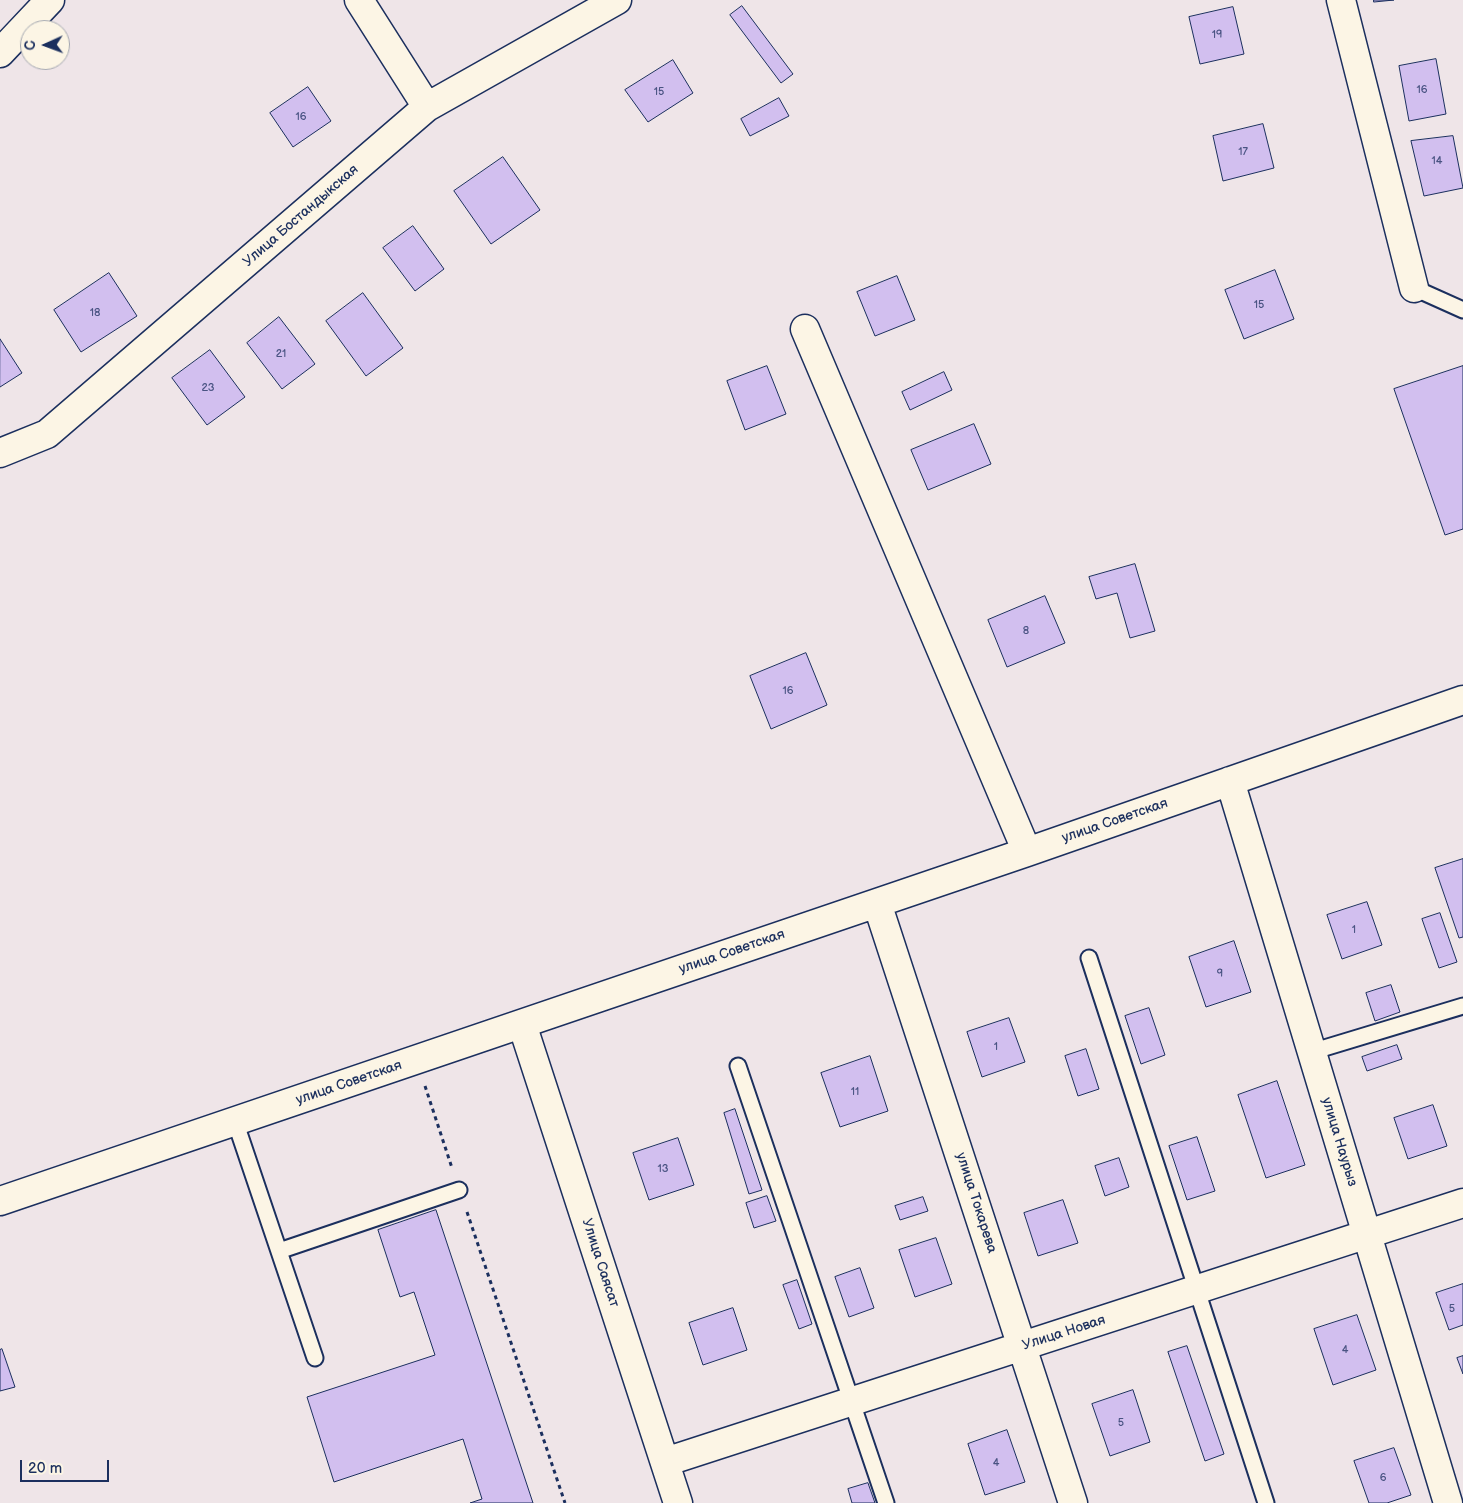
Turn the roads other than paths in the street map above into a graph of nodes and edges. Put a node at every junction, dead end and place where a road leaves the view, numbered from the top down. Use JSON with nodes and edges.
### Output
{"nodes":[{"id":1,"x":50,"y":0,"type":"edge"},
{"id":2,"x":359,"y":0,"type":"edge"},
{"id":3,"x":617,"y":0,"type":"edge"},
{"id":4,"x":1341,"y":0,"type":"edge"},
{"id":5,"x":0,"y":53,"type":"edge"},
{"id":6,"x":427,"y":108,"type":"junction"},
{"id":7,"x":1414,"y":288,"type":"joint"},
{"id":8,"x":1463,"y":310,"type":"edge"},
{"id":9,"x":805,"y":329,"type":"dead end"},
{"id":10,"x":0,"y":454,"type":"edge"},
{"id":11,"x":1463,"y":700,"type":"edge"},
{"id":12,"x":1230,"y":781,"type":"junction"},
{"id":13,"x":1027,"y":852,"type":"junction"},
{"id":14,"x":877,"y":903,"type":"junction"},
{"id":15,"x":1089,"y":958,"type":"dead end"},
{"id":16,"x":1463,"y":1006,"type":"edge"},
{"id":17,"x":522,"y":1024,"type":"junction"},
{"id":18,"x":1311,"y":1052,"type":"junction"},
{"id":19,"x":738,"y":1066,"type":"dead end"},
{"id":20,"x":235,"y":1121,"type":"junction"},
{"id":21,"x":459,"y":1190,"type":"road end"},
{"id":22,"x":0,"y":1201,"type":"edge"},
{"id":23,"x":1463,"y":1203,"type":"edge"},
{"id":24,"x":1367,"y":1234,"type":"junction"},
{"id":25,"x":279,"y":1251,"type":"junction"},
{"id":26,"x":1197,"y":1290,"type":"junction"},
{"id":27,"x":1023,"y":1346,"type":"junction"},
{"id":28,"x":315,"y":1358,"type":"dead end"},
{"id":29,"x":853,"y":1401,"type":"junction"},
{"id":30,"x":665,"y":1462,"type":"junction"},
{"id":31,"x":678,"y":1503,"type":"edge"},
{"id":32,"x":886,"y":1503,"type":"edge"},
{"id":33,"x":1073,"y":1503,"type":"edge"},
{"id":34,"x":1266,"y":1503,"type":"edge"},
{"id":35,"x":1448,"y":1503,"type":"edge"}],
"edges":[{"from":1,"to":5,"type":"street"},
{"from":2,"to":6,"type":"street"},
{"from":3,"to":6,"type":"street","name":"Улица Бостандыкская"},
{"from":4,"to":7,"type":"street"},
{"from":6,"to":10,"type":"street","name":"Улица Бостандыкская"},
{"from":7,"to":8,"type":"lane"},
{"from":9,"to":13,"type":"street"},
{"from":11,"to":12,"type":"street","name":"улица Советская"},
{"from":12,"to":13,"type":"street","name":"улица Советская"},
{"from":12,"to":18,"type":"street","name":"улица Наурыз"},
{"from":13,"to":14,"type":"street","name":"улица Советская"},
{"from":14,"to":17,"type":"street","name":"улица Советская"},
{"from":14,"to":27,"type":"street","name":"улица Токарева"},
{"from":15,"to":26,"type":"lane"},
{"from":16,"to":18,"type":"lane"},
{"from":17,"to":20,"type":"street","name":"улица Советская"},
{"from":17,"to":30,"type":"street","name":"Улица Саясат"},
{"from":18,"to":24,"type":"street","name":"улица Наурыз"},
{"from":19,"to":29,"type":"lane"},
{"from":20,"to":22,"type":"street","name":"улица Советская"},
{"from":20,"to":25,"type":"lane"},
{"from":21,"to":25,"type":"lane"},
{"from":23,"to":24,"type":"street","name":"Улица Новая"},
{"from":24,"to":26,"type":"street","name":"Улица Новая"},
{"from":24,"to":35,"type":"street","name":"улица Наурыз"},
{"from":25,"to":28,"type":"lane"},
{"from":26,"to":27,"type":"street","name":"Улица Новая"},
{"from":26,"to":34,"type":"lane"},
{"from":27,"to":29,"type":"street","name":"Улица Новая"},
{"from":27,"to":33,"type":"street","name":"улица Токарева"},
{"from":29,"to":30,"type":"street","name":"Улица Новая"},
{"from":29,"to":32,"type":"lane"},
{"from":30,"to":31,"type":"street","name":"Улица Саясат"}]}
